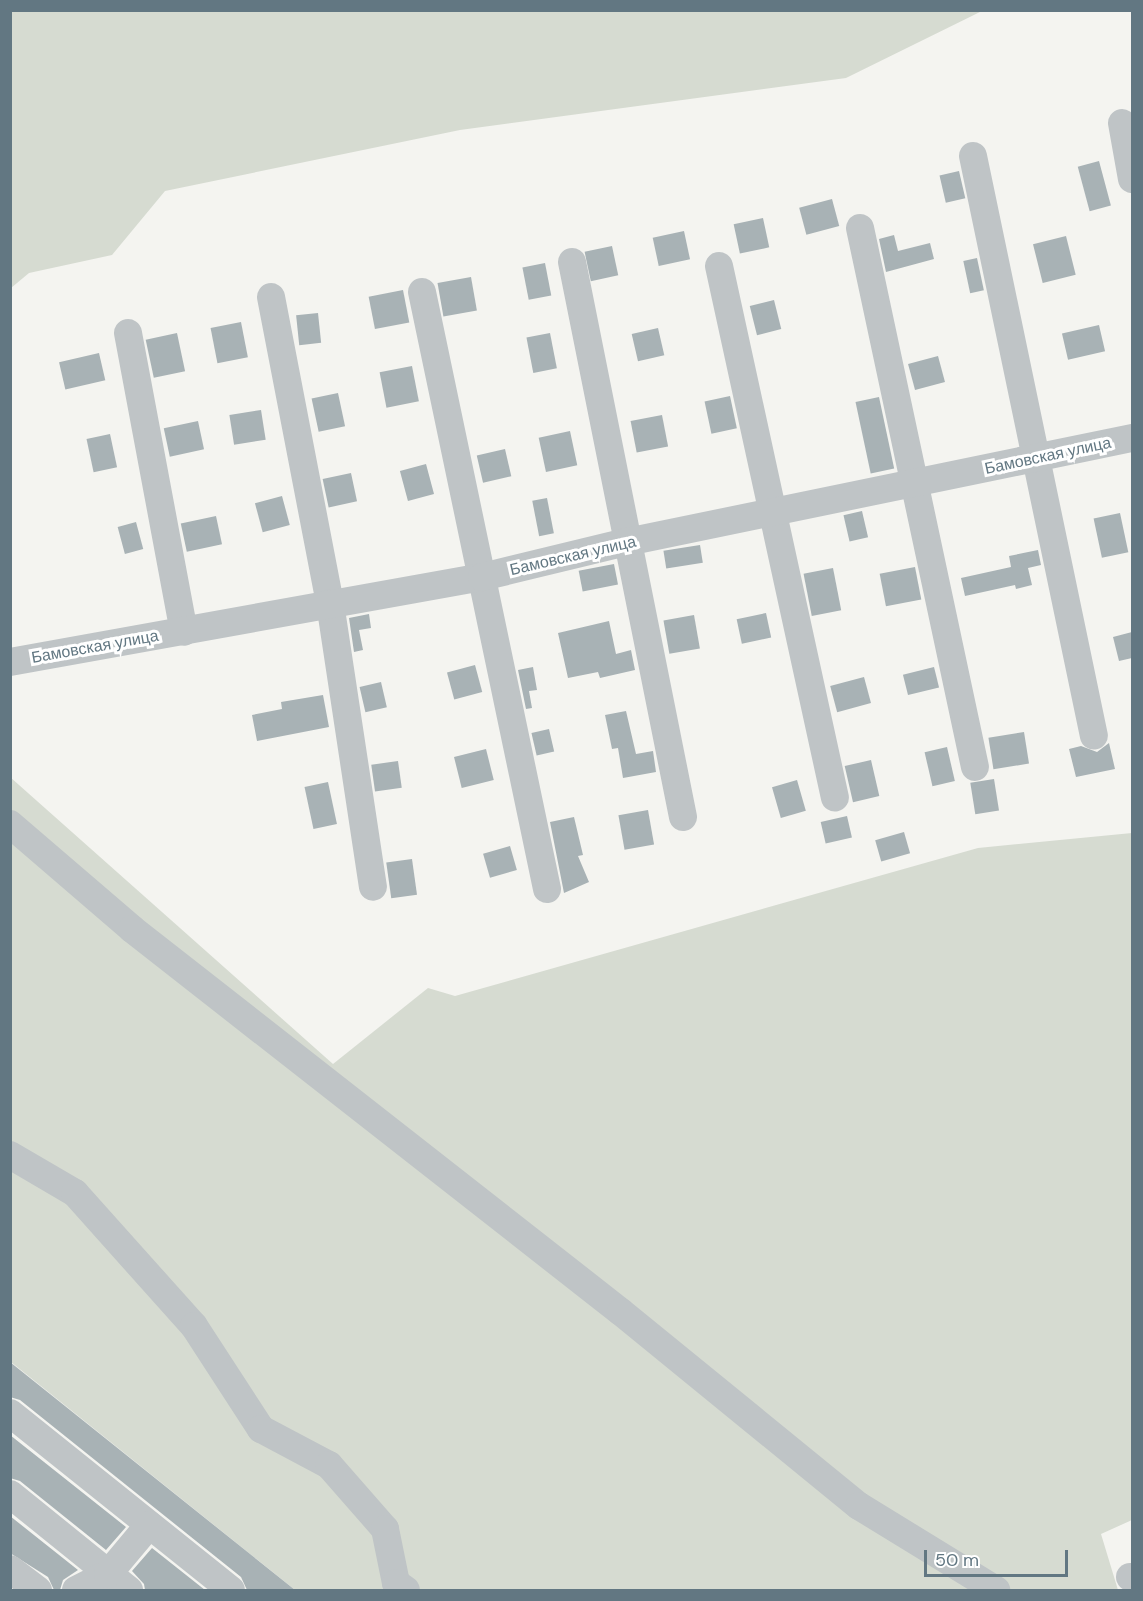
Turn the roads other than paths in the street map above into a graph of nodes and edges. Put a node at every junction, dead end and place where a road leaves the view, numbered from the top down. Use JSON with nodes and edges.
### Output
{"nodes":[{"id":1,"x":1122,"y":123,"type":"dead end"},
{"id":2,"x":972,"y":156,"type":"dead end"},
{"id":3,"x":1132,"y":180,"type":"edge"},
{"id":4,"x":860,"y":228,"type":"dead end"},
{"id":5,"x":572,"y":262,"type":"dead end"},
{"id":6,"x":719,"y":266,"type":"dead end"},
{"id":7,"x":422,"y":292,"type":"dead end"},
{"id":8,"x":271,"y":297,"type":"dead end"},
{"id":9,"x":128,"y":333,"type":"dead end"},
{"id":10,"x":1132,"y":438,"type":"edge"},
{"id":11,"x":1034,"y":461,"type":"junction"},
{"id":12,"x":916,"y":482,"type":"junction"},
{"id":13,"x":770,"y":513,"type":"junction"},
{"id":14,"x":627,"y":542,"type":"junction"},
{"id":15,"x":482,"y":577,"type":"junction"},
{"id":16,"x":330,"y":603,"type":"junction"},
{"id":17,"x":184,"y":632,"type":"junction"},
{"id":18,"x":10,"y":662,"type":"edge"},
{"id":19,"x":1094,"y":736,"type":"dead end"},
{"id":20,"x":975,"y":767,"type":"dead end"},
{"id":21,"x":835,"y":798,"type":"dead end"},
{"id":22,"x":683,"y":817,"type":"dead end"},
{"id":23,"x":10,"y":824,"type":"edge"},
{"id":24,"x":373,"y":887,"type":"dead end"},
{"id":25,"x":547,"y":889,"type":"dead end"},
{"id":26,"x":10,"y":1155,"type":"edge"},
{"id":27,"x":10,"y":1413,"type":"edge"},
{"id":28,"x":10,"y":1494,"type":"edge"},
{"id":29,"x":149,"y":1525,"type":"junction"},
{"id":30,"x":10,"y":1569,"type":"edge"},
{"id":31,"x":119,"y":1582,"type":"edge"},
{"id":32,"x":38,"y":1590,"type":"edge"},
{"id":33,"x":76,"y":1590,"type":"edge"},
{"id":34,"x":231,"y":1590,"type":"edge"},
{"id":35,"x":406,"y":1590,"type":"edge"},
{"id":36,"x":996,"y":1590,"type":"edge"}],
"edges":[{"from":1,"to":3,"type":"street"},
{"from":2,"to":11,"type":"street"},
{"from":4,"to":12,"type":"street"},
{"from":5,"to":14,"type":"street"},
{"from":6,"to":13,"type":"street"},
{"from":7,"to":15,"type":"street"},
{"from":8,"to":16,"type":"street"},
{"from":9,"to":17,"type":"street"},
{"from":10,"to":11,"type":"street","name":"Бамовская улица"},
{"from":11,"to":12,"type":"street","name":"Бамовская улица"},
{"from":11,"to":19,"type":"street"},
{"from":12,"to":13,"type":"street","name":"Бамовская улица"},
{"from":12,"to":20,"type":"street"},
{"from":13,"to":14,"type":"street","name":"Бамовская улица"},
{"from":13,"to":21,"type":"street"},
{"from":14,"to":15,"type":"street","name":"Бамовская улица"},
{"from":14,"to":22,"type":"street"},
{"from":15,"to":16,"type":"street","name":"Бамовская улица"},
{"from":15,"to":25,"type":"street"},
{"from":16,"to":17,"type":"street","name":"Бамовская улица"},
{"from":16,"to":24,"type":"street"},
{"from":17,"to":18,"type":"street","name":"Бамовская улица"},
{"from":23,"to":36,"type":"street"},
{"from":26,"to":35,"type":"street"},
{"from":27,"to":29,"type":"street"},
{"from":28,"to":31,"type":"street"},
{"from":29,"to":31,"type":"street"},
{"from":29,"to":34,"type":"street"},
{"from":30,"to":32,"type":"street"},
{"from":31,"to":33,"type":"street"}]}
